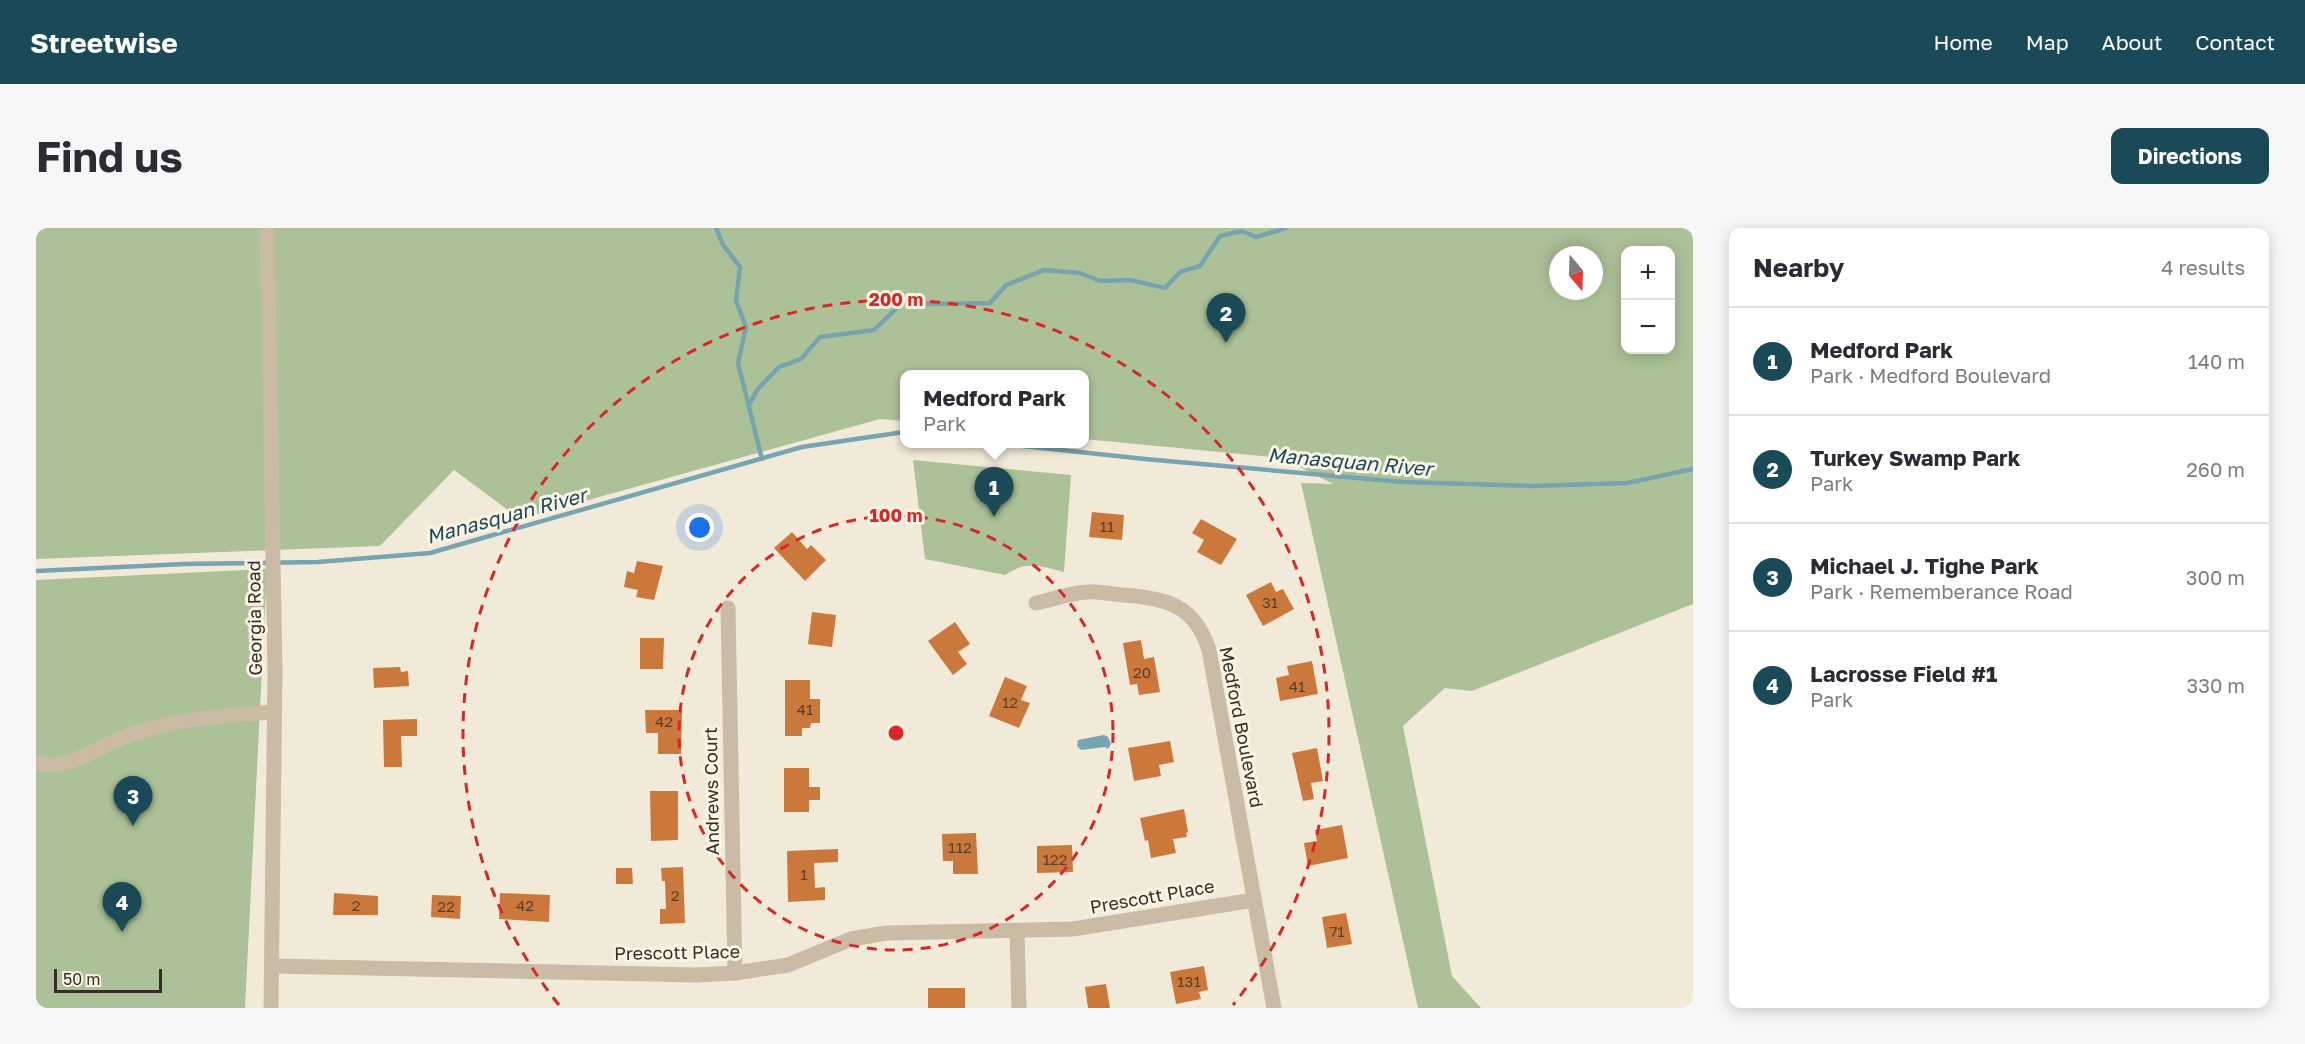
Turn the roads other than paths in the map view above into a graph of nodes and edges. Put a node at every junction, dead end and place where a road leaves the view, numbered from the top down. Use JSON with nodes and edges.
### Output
{"nodes":[{"id":1,"x":267,"y":228,"type":"edge"},
{"id":2,"x":1036,"y":603,"type":"dead end"},
{"id":3,"x":728,"y":608,"type":"dead end"},
{"id":4,"x":274,"y":712,"type":"junction"},
{"id":5,"x":36,"y":762,"type":"edge"},
{"id":6,"x":1254,"y":900,"type":"junction"},
{"id":7,"x":1017,"y":931,"type":"junction"},
{"id":8,"x":272,"y":966,"type":"junction"},
{"id":9,"x":735,"y":973,"type":"junction"},
{"id":10,"x":271,"y":1008,"type":"edge"},
{"id":11,"x":1019,"y":1008,"type":"edge"},
{"id":12,"x":1274,"y":1008,"type":"edge"}],
"edges":[{"from":1,"to":4,"type":"street","name":"Georgia Road"},
{"from":2,"to":6,"type":"street","name":"Medford Boulevard"},
{"from":3,"to":9,"type":"street","name":"Andrews Court"},
{"from":4,"to":5,"type":"street"},
{"from":4,"to":8,"type":"street","name":"Georgia Road"},
{"from":6,"to":7,"type":"street","name":"Prescott Place"},
{"from":6,"to":12,"type":"street","name":"Medford Boulevard"},
{"from":7,"to":9,"type":"street","name":"Prescott Place"},
{"from":7,"to":11,"type":"street"},
{"from":8,"to":9,"type":"street","name":"Prescott Place"},
{"from":8,"to":10,"type":"street","name":"Georgia Road"}]}
